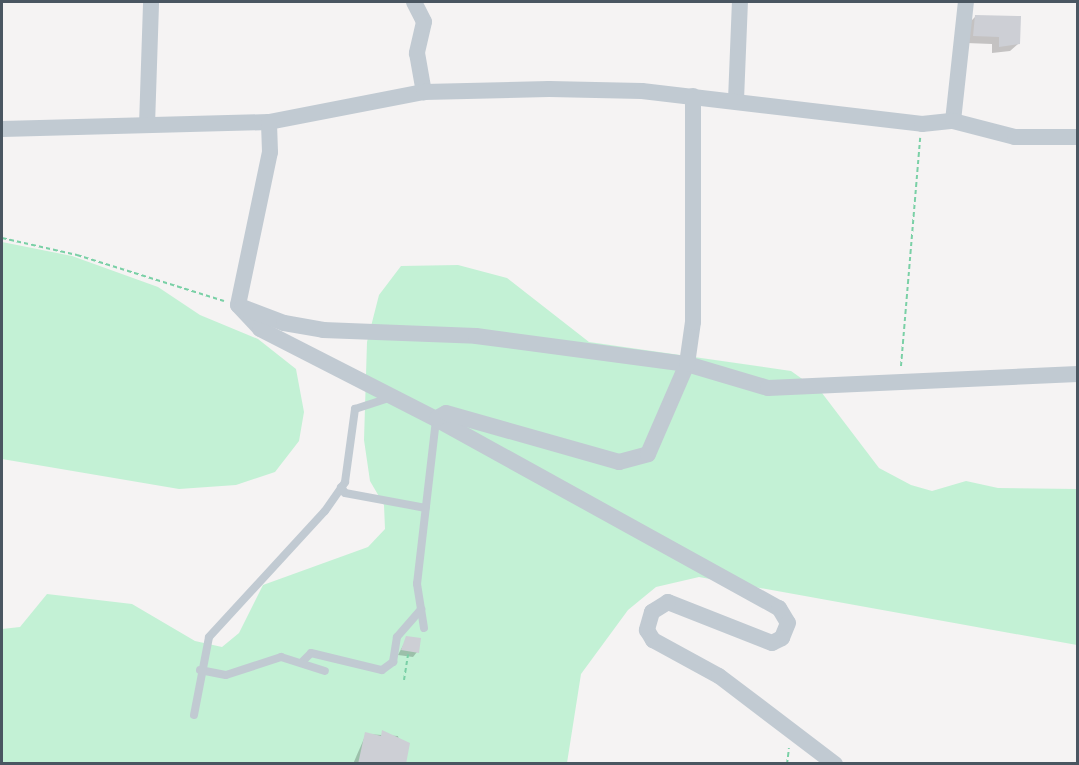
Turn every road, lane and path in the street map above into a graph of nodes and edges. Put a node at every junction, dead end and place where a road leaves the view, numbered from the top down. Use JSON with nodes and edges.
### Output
{"nodes":[{"id":1,"x":151,"y":2,"type":"edge"},
{"id":2,"x":414,"y":2,"type":"edge"},
{"id":3,"x":740,"y":2,"type":"edge"},
{"id":4,"x":966,"y":2,"type":"edge"},
{"id":5,"x":424,"y":93,"type":"junction"},
{"id":6,"x":693,"y":96,"type":"junction"},
{"id":7,"x":736,"y":99,"type":"junction"},
{"id":8,"x":953,"y":121,"type":"junction"},
{"id":9,"x":269,"y":122,"type":"junction"},
{"id":10,"x":922,"y":124,"type":"junction"},
{"id":11,"x":147,"y":125,"type":"junction"},
{"id":12,"x":2,"y":129,"type":"edge"},
{"id":13,"x":1077,"y":137,"type":"edge"},
{"id":14,"x":2,"y":238,"type":"edge"},
{"id":15,"x":238,"y":305,"type":"junction"},
{"id":16,"x":687,"y":364,"type":"junction"},
{"id":17,"x":1077,"y":374,"type":"edge"},
{"id":18,"x":900,"y":383,"type":"junction"},
{"id":19,"x":394,"y":396,"type":"junction"},
{"id":20,"x":436,"y":419,"type":"junction"},
{"id":21,"x":341,"y":487,"type":"junction"},
{"id":22,"x":426,"y":507,"type":"junction"},
{"id":23,"x":421,"y":609,"type":"junction"},
{"id":24,"x":424,"y":628,"type":"dead end"},
{"id":25,"x":408,"y":654,"type":"dead end"},
{"id":26,"x":303,"y":661,"type":"junction"},
{"id":27,"x":200,"y":670,"type":"junction"},
{"id":28,"x":325,"y":671,"type":"dead end"},
{"id":29,"x":404,"y":680,"type":"dead end"},
{"id":30,"x":194,"y":715,"type":"dead end"},
{"id":31,"x":834,"y":764,"type":"edge"}],
"edges":[{"from":1,"to":11,"type":"street"},
{"from":2,"to":5,"type":"street"},
{"from":3,"to":7,"type":"street"},
{"from":4,"to":8,"type":"street"},
{"from":5,"to":6,"type":"street"},
{"from":5,"to":9,"type":"street"},
{"from":6,"to":7,"type":"street"},
{"from":6,"to":16,"type":"street"},
{"from":7,"to":10,"type":"street"},
{"from":8,"to":10,"type":"street"},
{"from":8,"to":13,"type":"street"},
{"from":9,"to":11,"type":"street"},
{"from":9,"to":15,"type":"street"},
{"from":10,"to":18,"type":"path"},
{"from":11,"to":12,"type":"street"},
{"from":14,"to":15,"type":"path"},
{"from":15,"to":16,"type":"street"},
{"from":15,"to":19,"type":"street"},
{"from":16,"to":18,"type":"street"},
{"from":16,"to":20,"type":"street"},
{"from":17,"to":18,"type":"street"},
{"from":19,"to":20,"type":"street"},
{"from":19,"to":21,"type":"lane"},
{"from":20,"to":22,"type":"lane"},
{"from":20,"to":31,"type":"street"},
{"from":21,"to":22,"type":"lane"},
{"from":21,"to":27,"type":"lane"},
{"from":22,"to":23,"type":"lane"},
{"from":23,"to":24,"type":"lane"},
{"from":23,"to":26,"type":"lane"},
{"from":25,"to":29,"type":"path"},
{"from":26,"to":27,"type":"lane"},
{"from":26,"to":28,"type":"lane"},
{"from":27,"to":30,"type":"lane"}]}
